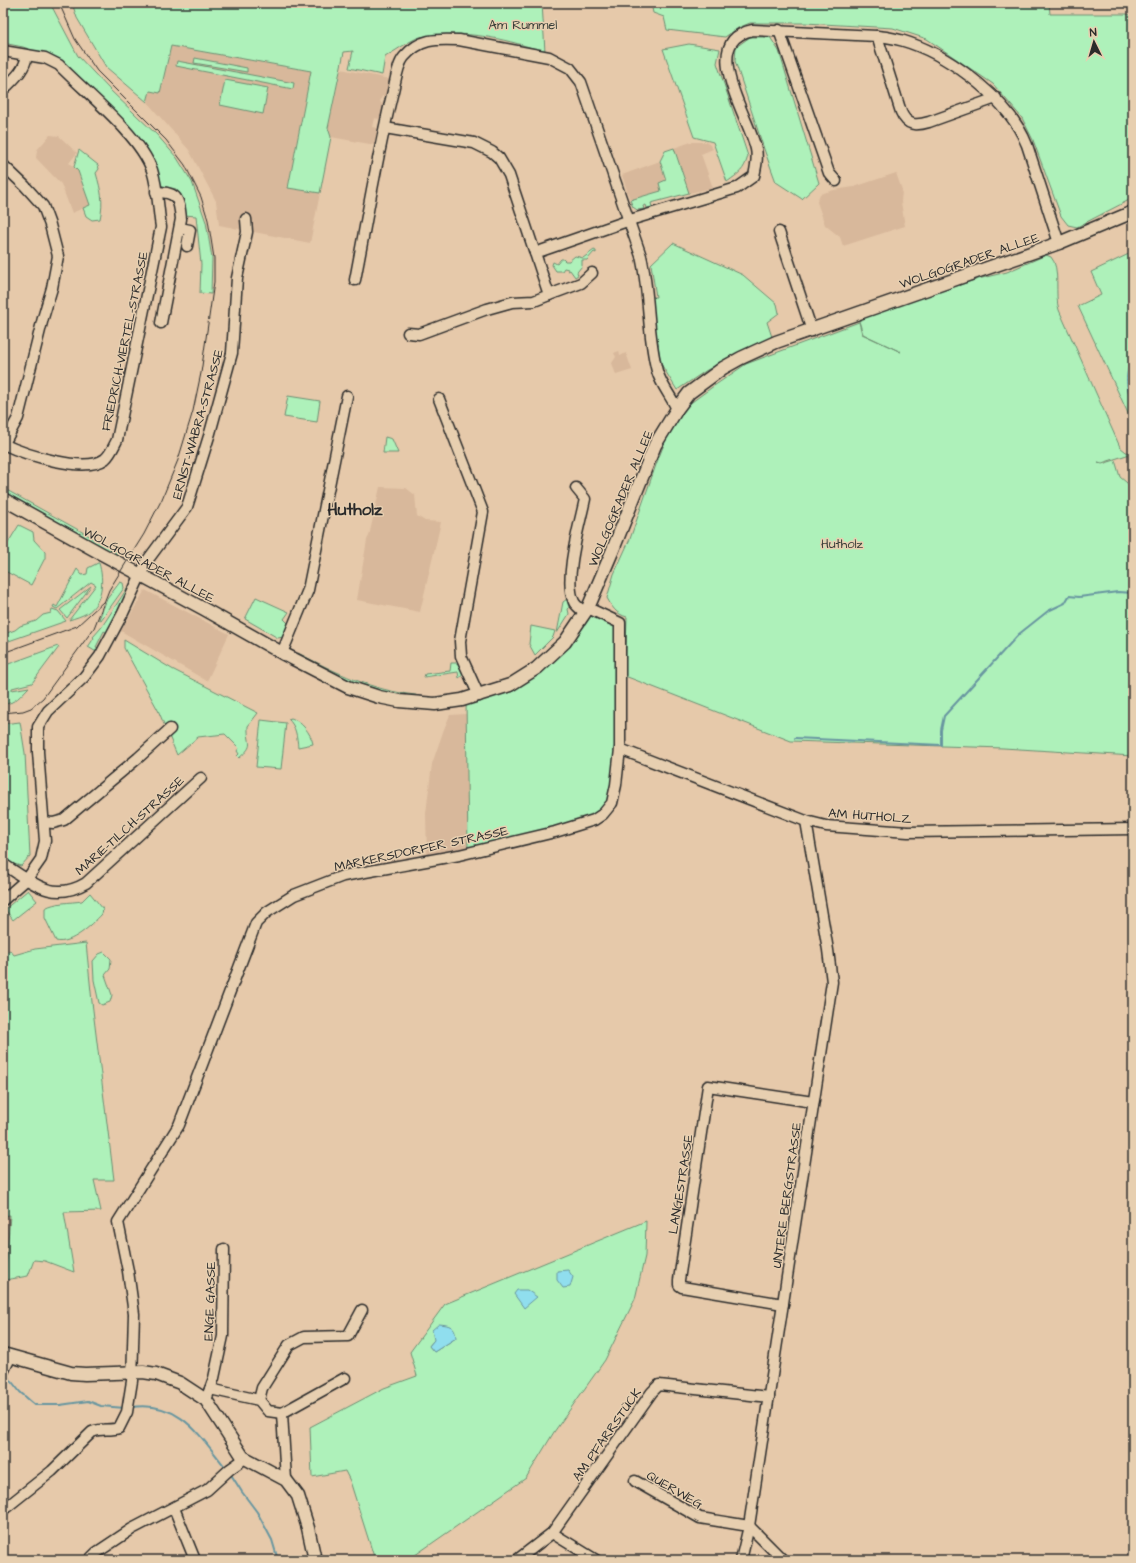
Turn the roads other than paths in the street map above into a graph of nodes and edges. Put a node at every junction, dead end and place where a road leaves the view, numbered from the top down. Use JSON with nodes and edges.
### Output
{"nodes":[{"id":1,"x":779,"y":30,"type":"junction"},
{"id":2,"x":877,"y":36,"type":"junction"},
{"id":3,"x":3,"y":51,"type":"edge"},
{"id":4,"x":27,"y":55,"type":"junction"},
{"id":5,"x":3,"y":90,"type":"edge"},
{"id":6,"x":996,"y":98,"type":"junction"},
{"id":7,"x":385,"y":128,"type":"junction"},
{"id":8,"x":5,"y":166,"type":"edge"},
{"id":9,"x":836,"y":181,"type":"dead end"},
{"id":10,"x":156,"y":192,"type":"junction"},
{"id":11,"x":1133,"y":212,"type":"edge"},
{"id":12,"x":246,"y":219,"type":"dead end"},
{"id":13,"x":630,"y":220,"type":"junction"},
{"id":14,"x":180,"y":228,"type":"junction"},
{"id":15,"x":778,"y":232,"type":"dead end"},
{"id":16,"x":1059,"y":243,"type":"junction"},
{"id":17,"x":187,"y":246,"type":"dead end"},
{"id":18,"x":535,"y":253,"type":"junction"},
{"id":19,"x":592,"y":272,"type":"dead end"},
{"id":20,"x":355,"y":280,"type":"dead end"},
{"id":21,"x":549,"y":295,"type":"junction"},
{"id":22,"x":161,"y":323,"type":"dead end"},
{"id":23,"x":812,"y":331,"type":"junction"},
{"id":24,"x":408,"y":333,"type":"dead end"},
{"id":25,"x":347,"y":396,"type":"dead end"},
{"id":26,"x":439,"y":399,"type":"dead end"},
{"id":27,"x":677,"y":409,"type":"junction"},
{"id":28,"x":3,"y":445,"type":"edge"},
{"id":29,"x":576,"y":488,"type":"dead end"},
{"id":30,"x":3,"y":499,"type":"edge"},
{"id":31,"x":141,"y":575,"type":"junction"},
{"id":32,"x":586,"y":610,"type":"junction"},
{"id":33,"x":282,"y":654,"type":"junction"},
{"id":34,"x":479,"y":696,"type":"junction"},
{"id":35,"x":170,"y":729,"type":"dead end"},
{"id":36,"x":620,"y":749,"type":"junction"},
{"id":37,"x":201,"y":778,"type":"dead end"},
{"id":38,"x":806,"y":821,"type":"junction"},
{"id":39,"x":44,"y":822,"type":"junction"},
{"id":40,"x":1133,"y":829,"type":"edge"},
{"id":41,"x":3,"y":864,"type":"edge"},
{"id":42,"x":27,"y":879,"type":"junction"},
{"id":43,"x":3,"y":900,"type":"edge"},
{"id":44,"x":813,"y":1102,"type":"junction"},
{"id":45,"x":224,"y":1249,"type":"dead end"},
{"id":46,"x":783,"y":1304,"type":"junction"},
{"id":47,"x":362,"y":1310,"type":"dead end"},
{"id":48,"x":7,"y":1355,"type":"edge"},
{"id":49,"x":4,"y":1370,"type":"edge"},
{"id":50,"x":133,"y":1371,"type":"junction"},
{"id":51,"x":345,"y":1378,"type":"dead end"},
{"id":52,"x":208,"y":1394,"type":"junction"},
{"id":53,"x":769,"y":1397,"type":"junction"},
{"id":54,"x":259,"y":1400,"type":"junction"},
{"id":55,"x":282,"y":1413,"type":"junction"},
{"id":56,"x":243,"y":1457,"type":"junction"},
{"id":57,"x":286,"y":1480,"type":"junction"},
{"id":58,"x":635,"y":1480,"type":"dead end"},
{"id":59,"x":174,"y":1508,"type":"junction"},
{"id":60,"x":3,"y":1510,"type":"edge"},
{"id":61,"x":749,"y":1526,"type":"junction"},
{"id":62,"x":552,"y":1533,"type":"junction"},
{"id":63,"x":89,"y":1560,"type":"edge"},
{"id":64,"x":195,"y":1560,"type":"edge"},
{"id":65,"x":315,"y":1560,"type":"edge"},
{"id":66,"x":516,"y":1560,"type":"edge"},
{"id":67,"x":596,"y":1560,"type":"edge"},
{"id":68,"x":741,"y":1560,"type":"edge"},
{"id":69,"x":783,"y":1560,"type":"edge"}],
"edges":[{"from":1,"to":2,"type":"street"},
{"from":1,"to":9,"type":"street"},
{"from":1,"to":13,"type":"street"},
{"from":2,"to":6,"type":"street"},
{"from":2,"to":6,"type":"street"},
{"from":3,"to":4,"type":"street","name":"FRIEDRICH-VIERTEL-STRASSE"},
{"from":4,"to":5,"type":"street"},
{"from":4,"to":10,"type":"street","name":"FRIEDRICH-VIERTEL-STRASSE"},
{"from":6,"to":16,"type":"street"},
{"from":7,"to":13,"type":"street"},
{"from":7,"to":18,"type":"street"},
{"from":7,"to":20,"type":"street"},
{"from":8,"to":28,"type":"street","name":"FRIEDRICH-VIERTEL-STRASSE"},
{"from":10,"to":14,"type":"street"},
{"from":10,"to":28,"type":"street","name":"FRIEDRICH-VIERTEL-STRASSE"},
{"from":11,"to":16,"type":"main road","name":"WOLGOGRADER ALLEE"},
{"from":12,"to":31,"type":"street","name":"ERNST-WABRA-STRASSE"},
{"from":13,"to":18,"type":"street"},
{"from":13,"to":27,"type":"street"},
{"from":14,"to":17,"type":"street"},
{"from":14,"to":22,"type":"street"},
{"from":15,"to":23,"type":"street"},
{"from":16,"to":23,"type":"main road","name":"WOLGOGRADER ALLEE"},
{"from":18,"to":21,"type":"street"},
{"from":19,"to":21,"type":"street"},
{"from":21,"to":24,"type":"street"},
{"from":23,"to":27,"type":"main road","name":"WOLGOGRADER ALLEE"},
{"from":25,"to":33,"type":"street"},
{"from":26,"to":34,"type":"street"},
{"from":27,"to":32,"type":"main road","name":"WOLGOGRADER ALLEE"},
{"from":29,"to":32,"type":"street","name":"WOLGOGRADER ALLEE"},
{"from":30,"to":31,"type":"main road","name":"WOLGOGRADER ALLEE"},
{"from":31,"to":33,"type":"main road","name":"WOLGOGRADER ALLEE"},
{"from":31,"to":39,"type":"street"},
{"from":32,"to":34,"type":"main road","name":"WOLGOGRADER ALLEE"},
{"from":32,"to":36,"type":"street","name":"MARKERSDORFER STRASSE"},
{"from":33,"to":34,"type":"main road","name":"WOLGOGRADER ALLEE"},
{"from":35,"to":39,"type":"street"},
{"from":36,"to":38,"type":"street","name":"AM HUTHOLZ"},
{"from":36,"to":50,"type":"street","name":"MARKERSDORFER STRASSE"},
{"from":37,"to":42,"type":"street","name":"MARIE-TILCH-STRASSE"},
{"from":38,"to":40,"type":"street","name":"AM HUTHOLZ"},
{"from":38,"to":44,"type":"street","name":"UNTERE BERGSTRASSE"},
{"from":39,"to":42,"type":"street"},
{"from":41,"to":42,"type":"street","name":"MARIE-TILCH-STRASSE"},
{"from":42,"to":43,"type":"street"},
{"from":44,"to":46,"type":"street","name":"UNTERE BERGSTRASSE"},
{"from":44,"to":46,"type":"street","name":"LANGESTRASSE"},
{"from":45,"to":52,"type":"street","name":"ENGE GASSE"},
{"from":46,"to":53,"type":"street","name":"UNTERE BERGSTRASSE"},
{"from":47,"to":54,"type":"street"},
{"from":48,"to":49,"type":"street"},
{"from":48,"to":50,"type":"main road"},
{"from":50,"to":52,"type":"main road"},
{"from":50,"to":60,"type":"street"},
{"from":51,"to":55,"type":"street"},
{"from":52,"to":54,"type":"street"},
{"from":52,"to":56,"type":"main road"},
{"from":53,"to":61,"type":"street","name":"UNTERE BERGSTRASSE"},
{"from":53,"to":62,"type":"street","name":"AM PFARRSTÜCK"},
{"from":54,"to":55,"type":"street"},
{"from":55,"to":57,"type":"street"},
{"from":56,"to":57,"type":"main road"},
{"from":56,"to":59,"type":"street"},
{"from":57,"to":65,"type":"main road"},
{"from":58,"to":61,"type":"street","name":"QUERWEG"},
{"from":59,"to":63,"type":"street"},
{"from":59,"to":64,"type":"street"},
{"from":61,"to":68,"type":"street","name":"UNTERE BERGSTRASSE"},
{"from":61,"to":69,"type":"street"},
{"from":62,"to":66,"type":"street","name":"AM PFARRSTÜCK"},
{"from":62,"to":67,"type":"street"}]}
